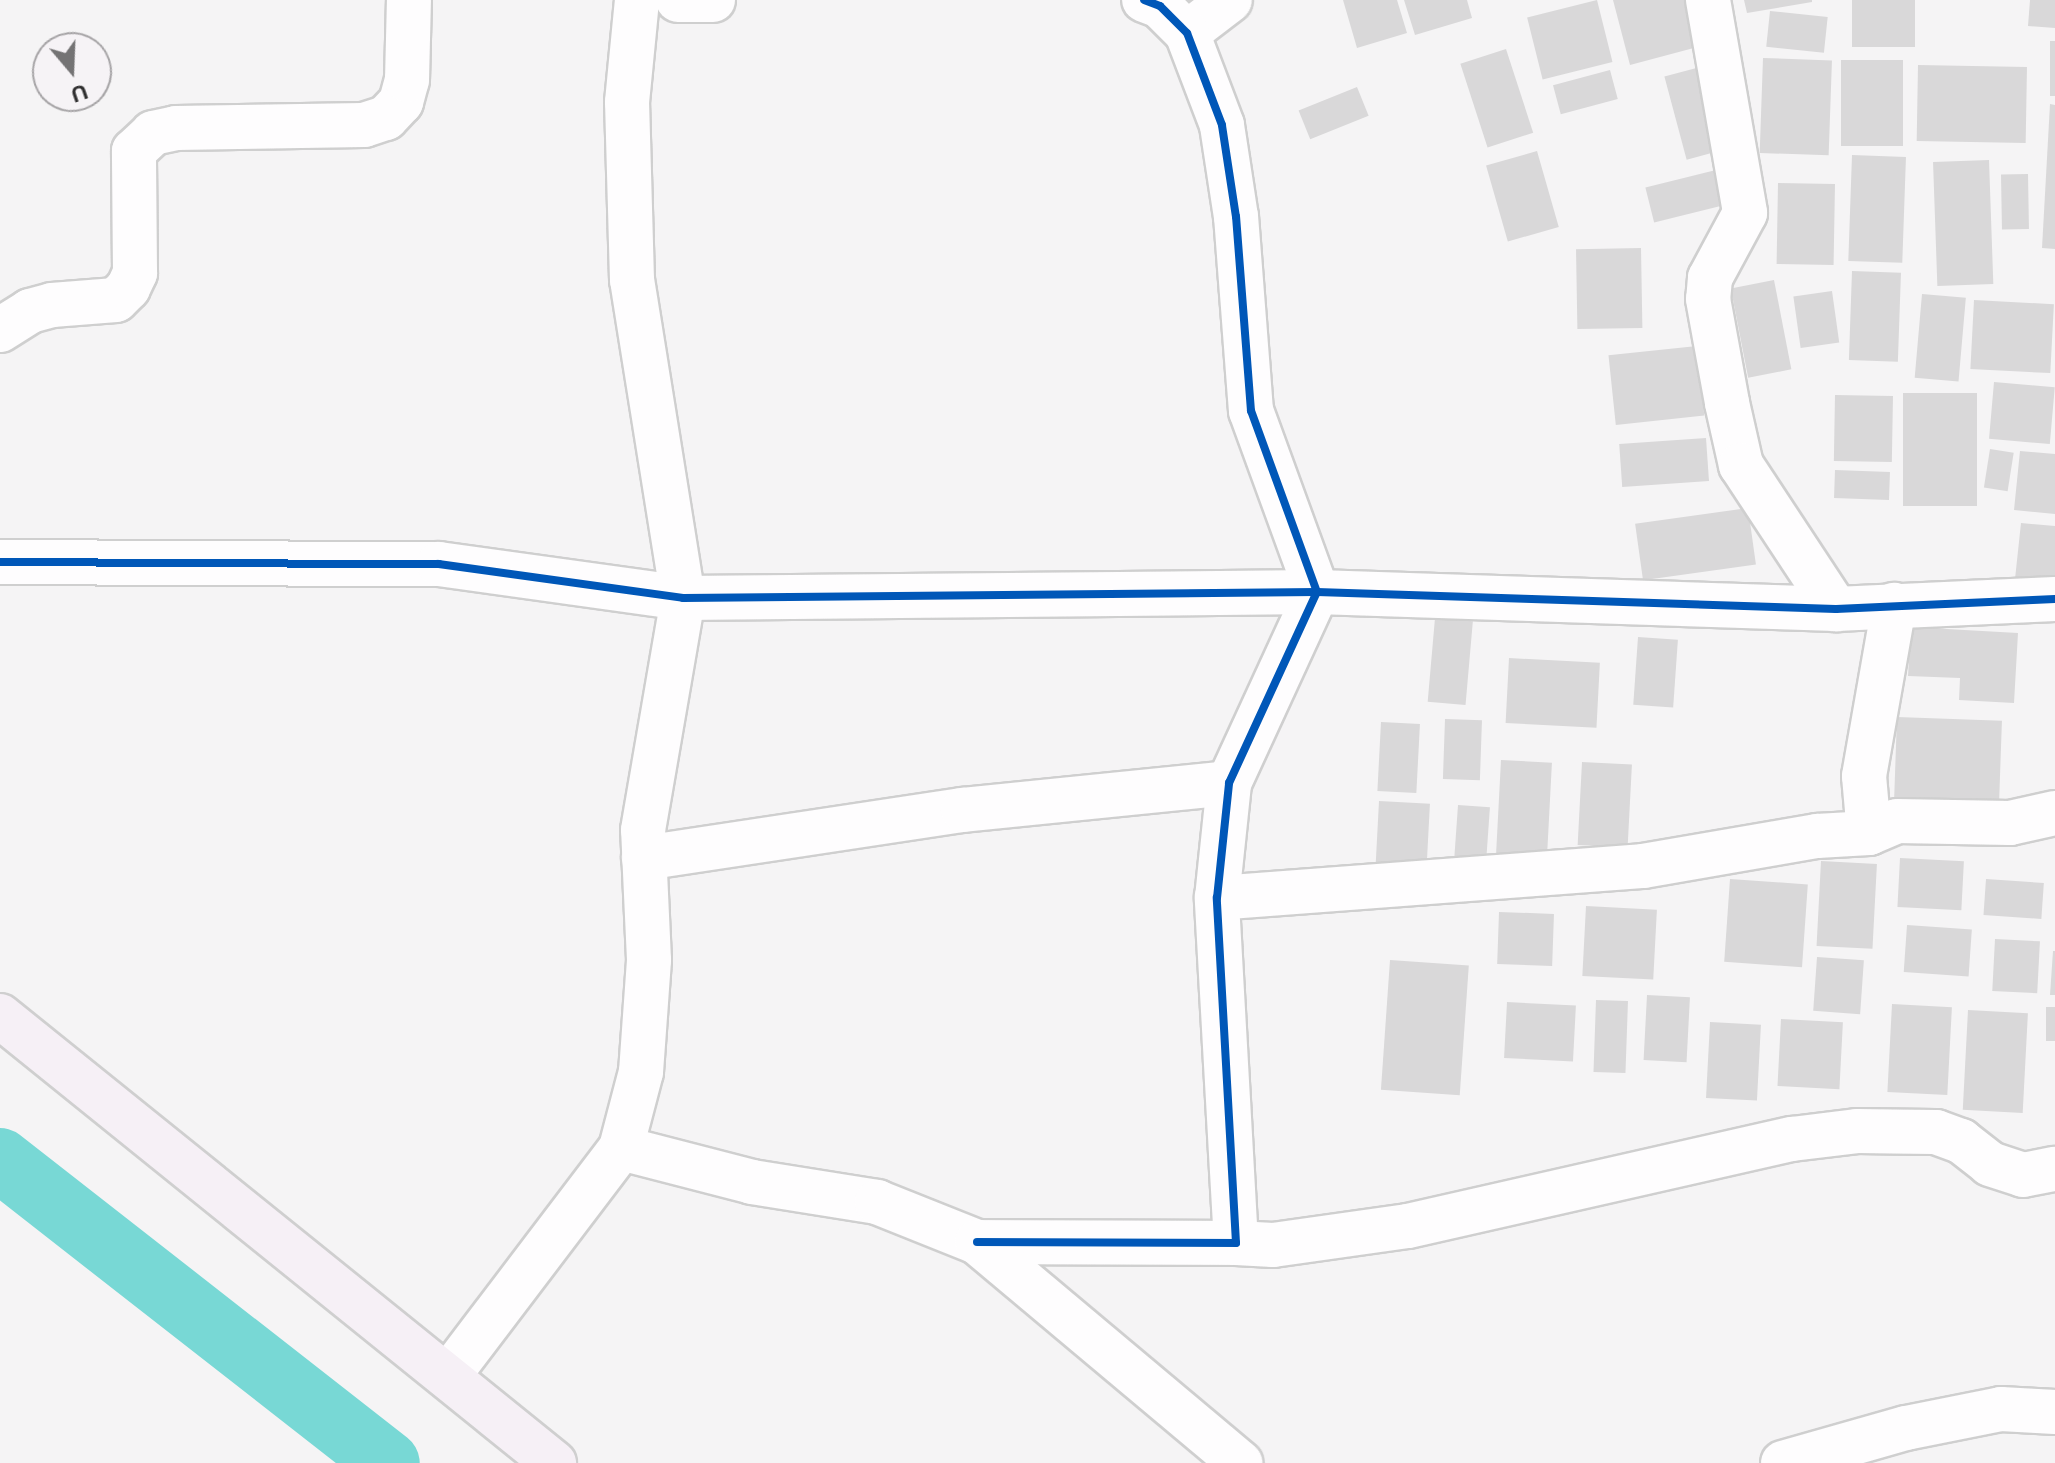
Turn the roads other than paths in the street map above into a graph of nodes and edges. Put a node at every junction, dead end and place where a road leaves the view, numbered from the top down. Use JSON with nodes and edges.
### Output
{"nodes":[{"id":1,"x":409,"y":0,"type":"edge"},
{"id":2,"x":637,"y":0,"type":"edge"},
{"id":3,"x":678,"y":0,"type":"edge"},
{"id":4,"x":713,"y":0,"type":"edge"},
{"id":5,"x":1144,"y":0,"type":"edge"},
{"id":6,"x":1230,"y":0,"type":"edge"},
{"id":7,"x":1708,"y":0,"type":"edge"},
{"id":8,"x":1187,"y":33,"type":"junction"},
{"id":9,"x":0,"y":330,"type":"edge"},
{"id":10,"x":0,"y":562,"type":"edge"},
{"id":11,"x":1317,"y":592,"type":"junction"},
{"id":12,"x":683,"y":598,"type":"junction"},
{"id":13,"x":2055,"y":599,"type":"edge"},
{"id":14,"x":1894,"y":605,"type":"junction"},
{"id":15,"x":1836,"y":609,"type":"junction"},
{"id":16,"x":1229,"y":783,"type":"junction"},
{"id":17,"x":2055,"y":813,"type":"edge"},
{"id":18,"x":1869,"y":833,"type":"junction"},
{"id":19,"x":644,"y":858,"type":"junction"},
{"id":20,"x":1217,"y":898,"type":"junction"},
{"id":21,"x":0,"y":1016,"type":"edge"},
{"id":22,"x":621,"y":1148,"type":"junction"},
{"id":23,"x":2055,"y":1169,"type":"edge"},
{"id":24,"x":977,"y":1242,"type":"junction"},
{"id":25,"x":1236,"y":1243,"type":"junction"},
{"id":26,"x":448,"y":1376,"type":"junction"},
{"id":27,"x":2055,"y":1412,"type":"edge"},
{"id":28,"x":554,"y":1463,"type":"edge"},
{"id":29,"x":1240,"y":1463,"type":"edge"},
{"id":30,"x":1783,"y":1463,"type":"edge"}],
"edges":[{"from":1,"to":9,"type":"street"},
{"from":2,"to":12,"type":"street"},
{"from":3,"to":4,"type":"street"},
{"from":5,"to":8,"type":"street"},
{"from":6,"to":8,"type":"street"},
{"from":7,"to":15,"type":"street"},
{"from":8,"to":11,"type":"street"},
{"from":10,"to":12,"type":"street"},
{"from":11,"to":12,"type":"street"},
{"from":11,"to":15,"type":"street"},
{"from":11,"to":16,"type":"street"},
{"from":12,"to":19,"type":"street"},
{"from":13,"to":14,"type":"street"},
{"from":14,"to":15,"type":"street"},
{"from":14,"to":18,"type":"street"},
{"from":16,"to":19,"type":"street"},
{"from":16,"to":20,"type":"street"},
{"from":17,"to":18,"type":"street"},
{"from":18,"to":20,"type":"street"},
{"from":19,"to":22,"type":"street"},
{"from":20,"to":25,"type":"street"},
{"from":21,"to":26,"type":"main road"},
{"from":22,"to":24,"type":"street"},
{"from":22,"to":26,"type":"street"},
{"from":23,"to":25,"type":"street"},
{"from":24,"to":25,"type":"street"},
{"from":24,"to":29,"type":"street"},
{"from":26,"to":28,"type":"main road"},
{"from":27,"to":30,"type":"street"}]}
